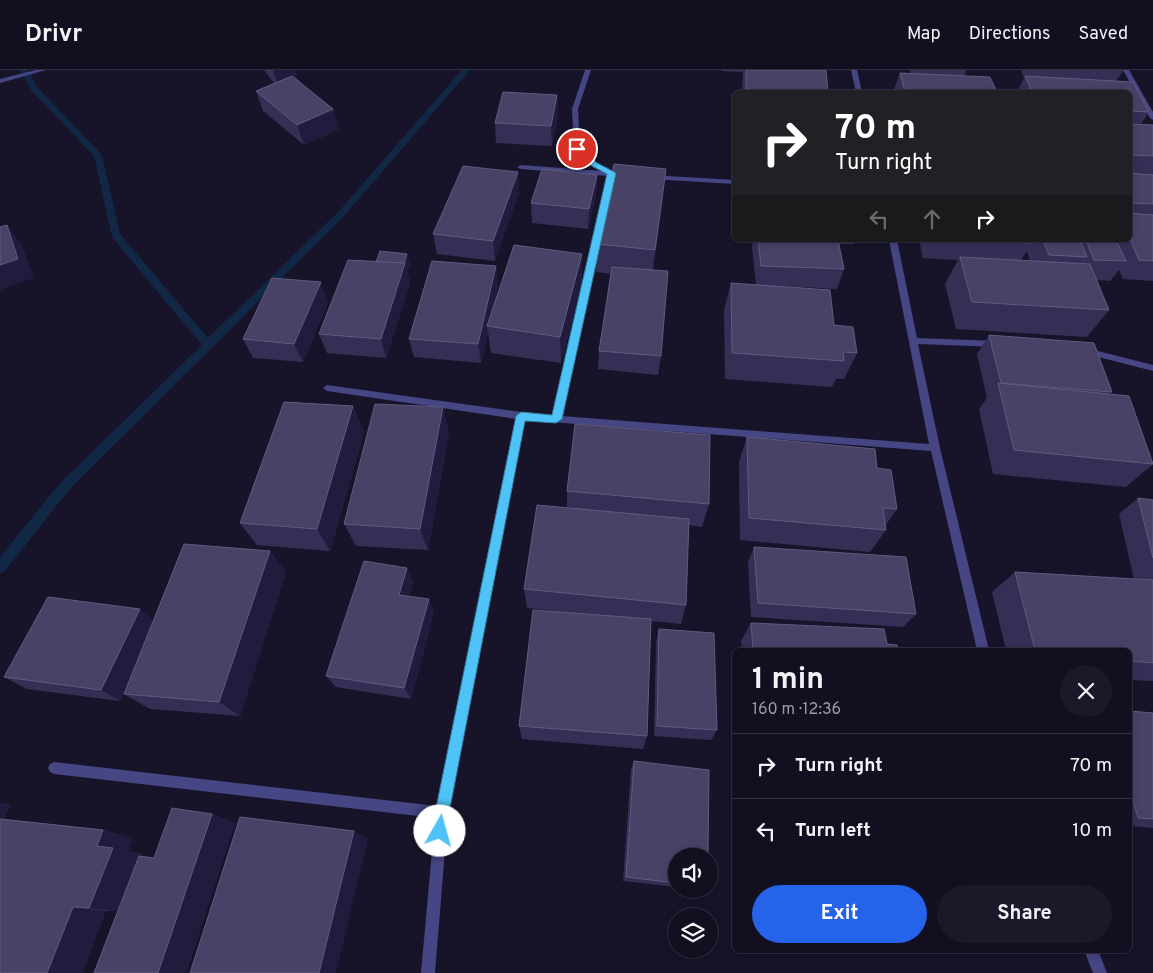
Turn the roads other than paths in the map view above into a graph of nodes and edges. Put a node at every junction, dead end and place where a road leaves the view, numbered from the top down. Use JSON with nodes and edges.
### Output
{"nodes":[{"id":1,"x":588,"y":70,"type":"edge"},
{"id":2,"x":854,"y":70,"type":"edge"},
{"id":3,"x":1126,"y":70,"type":"edge"},
{"id":4,"x":42,"y":71,"type":"edge"},
{"id":5,"x":0,"y":81,"type":"edge"},
{"id":6,"x":859,"y":90,"type":"edge"},
{"id":7,"x":1153,"y":118,"type":"edge"},
{"id":8,"x":521,"y":168,"type":"dead end"},
{"id":9,"x":612,"y":173,"type":"junction"},
{"id":10,"x":627,"y":176,"type":"edge"},
{"id":11,"x":646,"y":177,"type":"edge"},
{"id":12,"x":732,"y":182,"type":"edge"},
{"id":13,"x":893,"y":242,"type":"edge"},
{"id":14,"x":913,"y":341,"type":"junction"},
{"id":15,"x":1002,"y":344,"type":"edge"},
{"id":16,"x":1079,"y":349,"type":"edge"},
{"id":17,"x":1153,"y":368,"type":"edge"},
{"id":18,"x":327,"y":388,"type":"dead end"},
{"id":19,"x":521,"y":416,"type":"junction"},
{"id":20,"x":556,"y":419,"type":"junction"},
{"id":21,"x":936,"y":448,"type":"junction"},
{"id":22,"x":983,"y":648,"type":"edge"},
{"id":23,"x":54,"y":768,"type":"dead end"},
{"id":24,"x":442,"y":813,"type":"junction"},
{"id":25,"x":1092,"y":953,"type":"edge"},
{"id":26,"x":428,"y":973,"type":"edge"},
{"id":27,"x":1100,"y":973,"type":"edge"}],
"edges":[{"from":1,"to":9,"type":"street"},
{"from":2,"to":6,"type":"street"},
{"from":3,"to":7,"type":"street"},
{"from":4,"to":5,"type":"street"},
{"from":8,"to":9,"type":"street"},
{"from":9,"to":10,"type":"street"},
{"from":9,"to":20,"type":"street"},
{"from":11,"to":12,"type":"street"},
{"from":13,"to":14,"type":"street"},
{"from":14,"to":15,"type":"street"},
{"from":14,"to":21,"type":"street"},
{"from":16,"to":17,"type":"street"},
{"from":18,"to":19,"type":"street"},
{"from":19,"to":20,"type":"street"},
{"from":19,"to":24,"type":"street"},
{"from":20,"to":21,"type":"street"},
{"from":21,"to":22,"type":"street"},
{"from":23,"to":24,"type":"street"},
{"from":24,"to":26,"type":"street"},
{"from":25,"to":27,"type":"street"}]}
